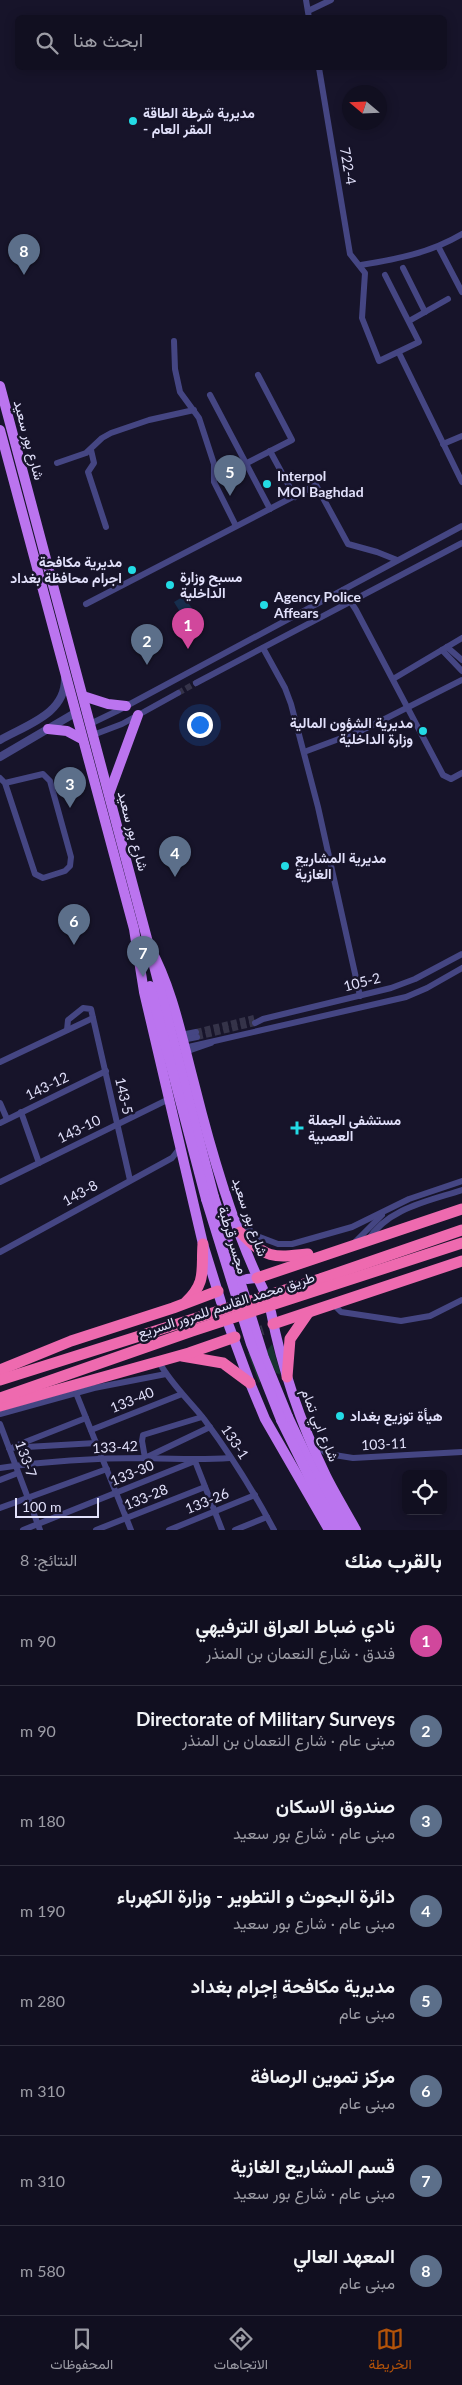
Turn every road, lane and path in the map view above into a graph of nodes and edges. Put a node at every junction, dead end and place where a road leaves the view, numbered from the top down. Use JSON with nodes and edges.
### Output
{"nodes":[{"id":1,"x":306,"y":0,"type":"edge"},
{"id":2,"x":330,"y":0,"type":"edge"},
{"id":3,"x":309,"y":14,"type":"edge"},
{"id":4,"x":318,"y":70,"type":"edge"},
{"id":5,"x":462,"y":234,"type":"edge"},
{"id":6,"x":439,"y":248,"type":"junction"},
{"id":7,"x":361,"y":265,"type":"junction"},
{"id":8,"x":403,"y":268,"type":"dead end"},
{"id":9,"x":385,"y":275,"type":"dead end"},
{"id":10,"x":462,"y":292,"type":"edge"},
{"id":11,"x":448,"y":299,"type":"dead end"},
{"id":12,"x":425,"y":312,"type":"junction"},
{"id":13,"x":409,"y":321,"type":"junction"},
{"id":14,"x":174,"y":341,"type":"dead end"},
{"id":15,"x":399,"y":353,"type":"junction"},
{"id":16,"x":258,"y":375,"type":"dead end"},
{"id":17,"x":0,"y":386,"type":"edge"},
{"id":18,"x":210,"y":395,"type":"dead end"},
{"id":19,"x":194,"y":410,"type":"junction"},
{"id":20,"x":0,"y":430,"type":"edge"},
{"id":21,"x":462,"y":436,"type":"edge"},
{"id":22,"x":443,"y":444,"type":"junction"},
{"id":23,"x":91,"y":450,"type":"junction"},
{"id":24,"x":270,"y":451,"type":"junction"},
{"id":25,"x":57,"y":463,"type":"dead end"},
{"id":26,"x":247,"y":463,"type":"junction"},
{"id":27,"x":462,"y":482,"type":"edge"},
{"id":28,"x":295,"y":496,"type":"junction"},
{"id":29,"x":270,"y":509,"type":"junction"},
{"id":30,"x":236,"y":526,"type":"junction"},
{"id":31,"x":462,"y":526,"type":"edge"},
{"id":32,"x":106,"y":527,"type":"dead end"},
{"id":33,"x":462,"y":543,"type":"edge"},
{"id":34,"x":397,"y":560,"type":"junction"},
{"id":35,"x":343,"y":590,"type":"junction"},
{"id":36,"x":350,"y":602,"type":"junction"},
{"id":37,"x":86,"y":604,"type":"dead end"},
{"id":38,"x":462,"y":638,"type":"edge"},
{"id":39,"x":263,"y":648,"type":"junction"},
{"id":40,"x":444,"y":649,"type":"junction"},
{"id":41,"x":212,"y":660,"type":"junction"},
{"id":42,"x":462,"y":660,"type":"edge"},
{"id":43,"x":462,"y":671,"type":"edge"},
{"id":44,"x":218,"y":672,"type":"junction"},
{"id":45,"x":65,"y":674,"type":"junction"},
{"id":46,"x":393,"y":679,"type":"junction"},
{"id":47,"x":462,"y":680,"type":"edge"},
{"id":48,"x":196,"y":683,"type":"tunnel mouth"},
{"id":49,"x":178,"y":693,"type":"tunnel mouth"},
{"id":50,"x":83,"y":696,"type":"junction"},
{"id":51,"x":126,"y":706,"type":"junction"},
{"id":52,"x":408,"y":708,"type":"junction"},
{"id":53,"x":75,"y":713,"type":"junction"},
{"id":54,"x":138,"y":715,"type":"junction"},
{"id":55,"x":90,"y":724,"type":"junction"},
{"id":56,"x":48,"y":729,"type":"junction"},
{"id":57,"x":93,"y":735,"type":"junction"},
{"id":58,"x":82,"y":739,"type":"junction"},
{"id":59,"x":0,"y":740,"type":"edge"},
{"id":60,"x":304,"y":752,"type":"junction"},
{"id":61,"x":0,"y":757,"type":"edge"},
{"id":62,"x":462,"y":773,"type":"edge"},
{"id":63,"x":2,"y":780,"type":"edge"},
{"id":64,"x":109,"y":794,"type":"junction"},
{"id":65,"x":138,"y":945,"type":"junction"},
{"id":66,"x":149,"y":946,"type":"junction"},
{"id":67,"x":462,"y":954,"type":"edge"},
{"id":68,"x":462,"y":968,"type":"edge"},
{"id":69,"x":360,"y":996,"type":"junction"},
{"id":70,"x":93,"y":1018,"type":"junction"},
{"id":71,"x":254,"y":1021,"type":"tunnel mouth"},
{"id":72,"x":66,"y":1030,"type":"junction"},
{"id":73,"x":196,"y":1034,"type":"tunnel mouth"},
{"id":74,"x":183,"y":1044,"type":"junction"},
{"id":75,"x":0,"y":1062,"type":"edge"},
{"id":76,"x":106,"y":1071,"type":"junction"},
{"id":77,"x":169,"y":1099,"type":"junction"},
{"id":78,"x":0,"y":1103,"type":"edge"},
{"id":79,"x":21,"y":1112,"type":"junction"},
{"id":80,"x":3,"y":1121,"type":"edge"},
{"id":81,"x":118,"y":1124,"type":"junction"},
{"id":82,"x":181,"y":1148,"type":"junction"},
{"id":83,"x":172,"y":1158,"type":"junction"},
{"id":84,"x":184,"y":1161,"type":"junction"},
{"id":85,"x":39,"y":1163,"type":"junction"},
{"id":86,"x":130,"y":1180,"type":"junction"},
{"id":87,"x":462,"y":1181,"type":"edge"},
{"id":88,"x":0,"y":1182,"type":"edge"},
{"id":89,"x":462,"y":1190,"type":"edge"},
{"id":90,"x":210,"y":1198,"type":"junction"},
{"id":91,"x":393,"y":1206,"type":"junction"},
{"id":92,"x":462,"y":1209,"type":"edge"},
{"id":93,"x":232,"y":1220,"type":"junction"},
{"id":94,"x":198,"y":1223,"type":"junction"},
{"id":95,"x":212,"y":1230,"type":"dead end"},
{"id":96,"x":462,"y":1230,"type":"edge"},
{"id":97,"x":240,"y":1232,"type":"junction"},
{"id":98,"x":368,"y":1240,"type":"junction"},
{"id":99,"x":462,"y":1243,"type":"edge"},
{"id":100,"x":203,"y":1244,"type":"junction"},
{"id":101,"x":353,"y":1245,"type":"junction"},
{"id":102,"x":0,"y":1252,"type":"edge"},
{"id":103,"x":322,"y":1255,"type":"junction"},
{"id":104,"x":462,"y":1261,"type":"edge"},
{"id":105,"x":252,"y":1278,"type":"junction"},
{"id":106,"x":230,"y":1285,"type":"dead end"},
{"id":107,"x":263,"y":1289,"type":"dead end"},
{"id":108,"x":219,"y":1297,"type":"junction"},
{"id":109,"x":462,"y":1300,"type":"edge"},
{"id":110,"x":184,"y":1304,"type":"junction"},
{"id":111,"x":333,"y":1304,"type":"junction"},
{"id":112,"x":271,"y":1312,"type":"dead end"},
{"id":113,"x":308,"y":1313,"type":"junction"},
{"id":114,"x":229,"y":1326,"type":"dead end"},
{"id":115,"x":268,"y":1327,"type":"junction"},
{"id":116,"x":246,"y":1335,"type":"tunnel mouth"},
{"id":117,"x":235,"y":1337,"type":"junction"},
{"id":118,"x":181,"y":1356,"type":"junction"},
{"id":119,"x":159,"y":1362,"type":"junction"},
{"id":120,"x":0,"y":1370,"type":"edge"},
{"id":121,"x":166,"y":1374,"type":"junction"},
{"id":122,"x":0,"y":1380,"type":"edge"},
{"id":123,"x":285,"y":1381,"type":"junction"},
{"id":124,"x":250,"y":1383,"type":"junction"},
{"id":125,"x":264,"y":1386,"type":"dead end"},
{"id":126,"x":76,"y":1393,"type":"junction"},
{"id":127,"x":182,"y":1394,"type":"junction"},
{"id":128,"x":0,"y":1398,"type":"edge"},
{"id":129,"x":258,"y":1404,"type":"junction"},
{"id":130,"x":0,"y":1406,"type":"edge"},
{"id":131,"x":0,"y":1414,"type":"edge"},
{"id":132,"x":202,"y":1417,"type":"junction"},
{"id":133,"x":86,"y":1418,"type":"junction"},
{"id":134,"x":284,"y":1418,"type":"junction"},
{"id":135,"x":0,"y":1424,"type":"edge"},
{"id":136,"x":210,"y":1427,"type":"junction"},
{"id":137,"x":91,"y":1430,"type":"junction"},
{"id":138,"x":311,"y":1442,"type":"junction"},
{"id":139,"x":96,"y":1443,"type":"junction"},
{"id":140,"x":9,"y":1448,"type":"junction"},
{"id":141,"x":462,"y":1452,"type":"edge"},
{"id":142,"x":146,"y":1458,"type":"junction"},
{"id":143,"x":230,"y":1458,"type":"junction"},
{"id":144,"x":103,"y":1460,"type":"junction"},
{"id":145,"x":195,"y":1461,"type":"junction"},
{"id":146,"x":16,"y":1466,"type":"junction"},
{"id":147,"x":0,"y":1468,"type":"edge"},
{"id":148,"x":107,"y":1469,"type":"junction"},
{"id":149,"x":18,"y":1473,"type":"junction"},
{"id":150,"x":0,"y":1480,"type":"edge"},
{"id":151,"x":205,"y":1487,"type":"junction"},
{"id":152,"x":116,"y":1493,"type":"junction"},
{"id":153,"x":255,"y":1495,"type":"junction"},
{"id":154,"x":28,"y":1498,"type":"junction"},
{"id":155,"x":0,"y":1508,"type":"edge"},
{"id":156,"x":214,"y":1512,"type":"junction"},
{"id":157,"x":267,"y":1517,"type":"junction"},
{"id":158,"x":126,"y":1518,"type":"junction"},
{"id":159,"x":39,"y":1527,"type":"edge"},
{"id":160,"x":23,"y":1530,"type":"edge"},
{"id":161,"x":96,"y":1530,"type":"edge"},
{"id":162,"x":131,"y":1530,"type":"edge"},
{"id":163,"x":169,"y":1530,"type":"edge"},
{"id":164,"x":222,"y":1530,"type":"edge"},
{"id":165,"x":235,"y":1530,"type":"edge"},
{"id":166,"x":274,"y":1530,"type":"edge"},
{"id":167,"x":329,"y":1530,"type":"edge"},
{"id":168,"x":338,"y":1530,"type":"edge"},
{"id":169,"x":347,"y":1530,"type":"edge"},
{"id":170,"x":356,"y":1530,"type":"edge"}],
"edges":[{"from":1,"to":3,"type":"street"},
{"from":2,"to":3,"type":"street"},
{"from":4,"to":7,"type":"street","name":"722-4"},
{"from":5,"to":6,"type":"street"},
{"from":6,"to":7,"type":"street"},
{"from":6,"to":10,"type":"street"},
{"from":7,"to":15,"type":"street"},
{"from":8,"to":12,"type":"street"},
{"from":9,"to":13,"type":"street"},
{"from":11,"to":12,"type":"street"},
{"from":12,"to":13,"type":"street"},
{"from":13,"to":15,"type":"street"},
{"from":14,"to":19,"type":"street"},
{"from":15,"to":22,"type":"street"},
{"from":16,"to":24,"type":"street"},
{"from":17,"to":50,"type":"main road","name":"شارع بور سعيد"},
{"from":18,"to":26,"type":"street"},
{"from":19,"to":23,"type":"street"},
{"from":19,"to":30,"type":"street"},
{"from":20,"to":45,"type":"main road","name":"شارع بور سعيد"},
{"from":21,"to":22,"type":"street"},
{"from":22,"to":27,"type":"street"},
{"from":23,"to":25,"type":"street"},
{"from":23,"to":32,"type":"street"},
{"from":24,"to":26,"type":"street"},
{"from":24,"to":28,"type":"street"},
{"from":26,"to":29,"type":"street"},
{"from":28,"to":29,"type":"street"},
{"from":28,"to":34,"type":"street"},
{"from":29,"to":30,"type":"street"},
{"from":30,"to":37,"type":"street"},
{"from":31,"to":34,"type":"street"},
{"from":33,"to":36,"type":"street"},
{"from":34,"to":35,"type":"street"},
{"from":35,"to":36,"type":"street"},
{"from":35,"to":41,"type":"street"},
{"from":36,"to":39,"type":"street"},
{"from":36,"to":46,"type":"street"},
{"from":38,"to":40,"type":"street"},
{"from":39,"to":44,"type":"street"},
{"from":39,"to":60,"type":"street"},
{"from":40,"to":42,"type":"street"},
{"from":40,"to":43,"type":"street"},
{"from":40,"to":46,"type":"street"},
{"from":41,"to":44,"type":"street"},
{"from":41,"to":51,"type":"street"},
{"from":44,"to":48,"type":"street"},
{"from":45,"to":53,"type":"main road","name":"شارع بور سعيد"},
{"from":45,"to":59,"type":"street"},
{"from":46,"to":52,"type":"street"},
{"from":47,"to":52,"type":"street"},
{"from":49,"to":54,"type":"street"},
{"from":50,"to":51,"type":"main road"},
{"from":50,"to":55,"type":"main road","name":"شارع بور سعيد"},
{"from":51,"to":55,"type":"street"},
{"from":52,"to":60,"type":"street"},
{"from":52,"to":62,"type":"street"},
{"from":53,"to":56,"type":"street"},
{"from":53,"to":58,"type":"main road","name":"شارع بور سعيد"},
{"from":54,"to":57,"type":"street"},
{"from":54,"to":64,"type":"main road"},
{"from":55,"to":57,"type":"main road","name":"شارع بور سعيد"},
{"from":56,"to":58,"type":"main road"},
{"from":56,"to":61,"type":"street"},
{"from":57,"to":64,"type":"main road","name":"شارع بور سعيد"},
{"from":58,"to":65,"type":"main road","name":"شارع بور سعيد"},
{"from":60,"to":69,"type":"street"},
{"from":63,"to":63,"type":"street"},
{"from":64,"to":66,"type":"main road","name":"شارع بور سعيد"},
{"from":65,"to":77,"type":"main road","name":"شارع بور سعيد"},
{"from":65,"to":90,"type":"main road","name":"مجسر قرطبة"},
{"from":66,"to":74,"type":"main road","name":"شارع بور سعيد"},
{"from":66,"to":90,"type":"main road","name":"مجسر قرطبة"},
{"from":67,"to":69,"type":"street","name":"105-2"},
{"from":68,"to":74,"type":"street"},
{"from":69,"to":71,"type":"street","name":"105-2"},
{"from":70,"to":72,"type":"street"},
{"from":70,"to":72,"type":"street"},
{"from":70,"to":76,"type":"street","name":"143-5"},
{"from":72,"to":75,"type":"street"},
{"from":73,"to":74,"type":"street"},
{"from":74,"to":93,"type":"main road","name":"شارع بور سعيد"},
{"from":76,"to":79,"type":"street","name":"143-12"},
{"from":76,"to":81,"type":"street","name":"143-5"},
{"from":77,"to":81,"type":"street","name":"143-10"},
{"from":77,"to":82,"type":"main road","name":"شارع بور سعيد"},
{"from":78,"to":80,"type":"street"},
{"from":79,"to":80,"type":"street","name":"143-12"},
{"from":79,"to":85,"type":"street"},
{"from":81,"to":85,"type":"street","name":"143-10"},
{"from":81,"to":86,"type":"street","name":"143-5"},
{"from":82,"to":83,"type":"street","name":"143-8"},
{"from":82,"to":84,"type":"main road","name":"شارع بور سعيد"},
{"from":83,"to":84,"type":"street"},
{"from":83,"to":86,"type":"street","name":"143-8"},
{"from":84,"to":94,"type":"main road","name":"شارع بور سعيد"},
{"from":85,"to":88,"type":"street","name":"143-10"},
{"from":86,"to":102,"type":"street","name":"143-8"},
{"from":87,"to":91,"type":"street"},
{"from":89,"to":98,"type":"street"},
{"from":90,"to":134,"type":"main road","name":"مجسر قرطبة","bridge":true},
{"from":91,"to":93,"type":"street"},
{"from":91,"to":101,"type":"street"},
{"from":92,"to":98,"type":"highway"},
{"from":93,"to":97,"type":"main road","name":"شارع بور سعيد"},
{"from":94,"to":95,"type":"main road"},
{"from":94,"to":100,"type":"main road","name":"شارع بور سعيد"},
{"from":96,"to":122,"type":"highway","name":"طريق محمد القاسم للمرور السريع","bridge":true},
{"from":97,"to":103,"type":"highway"},
{"from":97,"to":105,"type":"main road","name":"شارع بور سعيد"},
{"from":98,"to":101,"type":"highway"},
{"from":99,"to":128,"type":"highway","name":"طريق محمد القاسم للمرور السريع","bridge":true},
{"from":100,"to":108,"type":"main road","name":"شارع بور سعيد"},
{"from":100,"to":110,"type":"highway"},
{"from":101,"to":103,"type":"highway"},
{"from":103,"to":105,"type":"highway"},
{"from":104,"to":111,"type":"highway"},
{"from":105,"to":107,"type":"main road","name":"شارع بور سعيد"},
{"from":106,"to":108,"type":"main road"},
{"from":108,"to":110,"type":"highway"},
{"from":109,"to":111,"type":"street"},
{"from":110,"to":120,"type":"highway"},
{"from":111,"to":113,"type":"highway"},
{"from":112,"to":115,"type":"main road","name":"شارع ابي تمام"},
{"from":113,"to":115,"type":"highway"},
{"from":113,"to":123,"type":"highway"},
{"from":114,"to":117,"type":"main road"},
{"from":115,"to":123,"type":"main road","name":"شارع ابي تمام"},
{"from":116,"to":117,"type":"main road"},
{"from":117,"to":118,"type":"highway"},
{"from":117,"to":124,"type":"main road"},
{"from":118,"to":119,"type":"highway"},
{"from":118,"to":124,"type":"highway"},
{"from":119,"to":121,"type":"street","name":"133-1"},
{"from":119,"to":130,"type":"highway"},
{"from":121,"to":126,"type":"street"},
{"from":121,"to":127,"type":"street","name":"133-1"},
{"from":123,"to":138,"type":"main road","name":"شارع ابي تمام"},
{"from":124,"to":129,"type":"main road"},
{"from":125,"to":129,"type":"main road"},
{"from":126,"to":131,"type":"street"},
{"from":126,"to":133,"type":"street"},
{"from":127,"to":132,"type":"street","name":"133-1"},
{"from":127,"to":137,"type":"street","name":"133-40"},
{"from":129,"to":167,"type":"main road"},
{"from":132,"to":136,"type":"street","name":"133-1"},
{"from":132,"to":142,"type":"street"},
{"from":133,"to":137,"type":"street"},
{"from":133,"to":140,"type":"street"},
{"from":134,"to":168,"type":"main road","name":"مجسر قرطبة"},
{"from":134,"to":169,"type":"main road","name":"مجسر قرطبة"},
{"from":135,"to":140,"type":"street","name":"133-7"},
{"from":136,"to":142,"type":"street"},
{"from":136,"to":143,"type":"street","name":"133-1"},
{"from":137,"to":139,"type":"street"},
{"from":138,"to":141,"type":"street","name":"103-11"},
{"from":138,"to":170,"type":"main road","name":"شارع ابي تمام"},
{"from":139,"to":140,"type":"street"},
{"from":139,"to":144,"type":"street"},
{"from":140,"to":146,"type":"street","name":"133-7"},
{"from":142,"to":144,"type":"street","name":"133-42"},
{"from":142,"to":145,"type":"street","name":"133-42"},
{"from":143,"to":145,"type":"street","name":"133-42"},
{"from":143,"to":153,"type":"street","name":"133-1"},
{"from":144,"to":146,"type":"street","name":"133-42"},
{"from":144,"to":148,"type":"street"},
{"from":145,"to":151,"type":"street"},
{"from":145,"to":152,"type":"street","name":"133-30"},
{"from":146,"to":147,"type":"street","name":"133-42"},
{"from":146,"to":149,"type":"street","name":"133-7"},
{"from":148,"to":152,"type":"street"},
{"from":148,"to":154,"type":"street"},
{"from":149,"to":150,"type":"street"},
{"from":149,"to":154,"type":"street","name":"133-7"},
{"from":151,"to":156,"type":"street"},
{"from":151,"to":158,"type":"street","name":"133-28"},
{"from":152,"to":158,"type":"street"},
{"from":152,"to":159,"type":"street","name":"133-30"},
{"from":153,"to":156,"type":"street","name":"133-26"},
{"from":153,"to":157,"type":"street","name":"133-1"},
{"from":154,"to":155,"type":"street"},
{"from":154,"to":159,"type":"street","name":"133-7"},
{"from":156,"to":163,"type":"street","name":"133-26"},
{"from":156,"to":164,"type":"street"},
{"from":157,"to":165,"type":"street"},
{"from":157,"to":166,"type":"street","name":"133-1"},
{"from":158,"to":161,"type":"street","name":"133-28"},
{"from":158,"to":162,"type":"street"},
{"from":159,"to":160,"type":"street","name":"133-30"}]}
